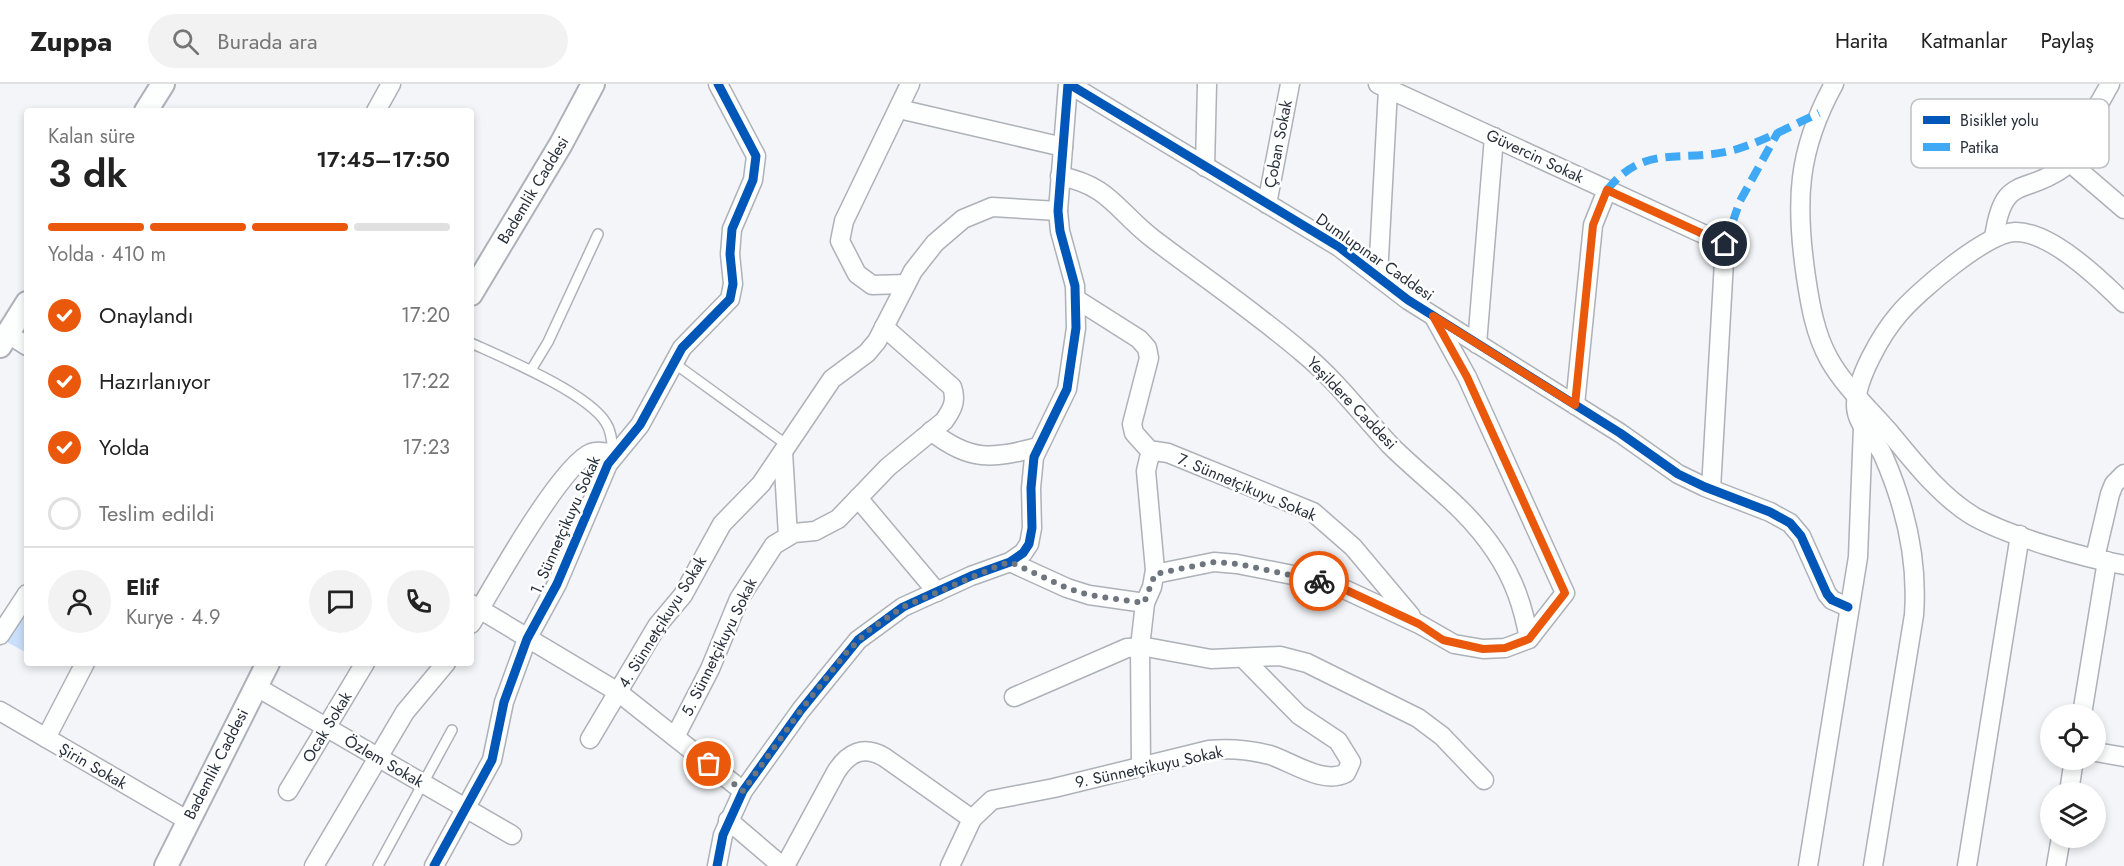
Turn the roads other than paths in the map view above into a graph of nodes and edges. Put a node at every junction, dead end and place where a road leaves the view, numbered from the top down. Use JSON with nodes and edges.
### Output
{"nodes":[{"id":1,"x":163,"y":84,"type":"edge"},
{"id":2,"x":391,"y":84,"type":"edge"},
{"id":3,"x":593,"y":84,"type":"edge"},
{"id":4,"x":718,"y":84,"type":"edge"},
{"id":5,"x":910,"y":84,"type":"edge"},
{"id":6,"x":1069,"y":84,"type":"edge"},
{"id":7,"x":1207,"y":84,"type":"edge"},
{"id":8,"x":1290,"y":84,"type":"edge"},
{"id":9,"x":1834,"y":84,"type":"edge"},
{"id":10,"x":2110,"y":84,"type":"edge"},
{"id":11,"x":1383,"y":86,"type":"edge"},
{"id":12,"x":2102,"y":99,"type":"edge"},
{"id":13,"x":148,"y":108,"type":"edge"},
{"id":14,"x":378,"y":108,"type":"edge"},
{"id":15,"x":899,"y":109,"type":"junction"},
{"id":16,"x":1494,"y":137,"type":"junction"},
{"id":17,"x":1063,"y":147,"type":"junction"},
{"id":18,"x":1205,"y":167,"type":"junction"},
{"id":19,"x":2060,"y":168,"type":"edge"},
{"id":20,"x":2076,"y":168,"type":"edge"},
{"id":21,"x":1060,"y":176,"type":"junction"},
{"id":22,"x":1607,"y":190,"type":"junction"},
{"id":23,"x":1267,"y":204,"type":"junction"},
{"id":24,"x":2124,"y":209,"type":"edge"},
{"id":25,"x":1058,"y":211,"type":"junction"},
{"id":26,"x":598,"y":234,"type":"dead end"},
{"id":27,"x":1995,"y":238,"type":"junction"},
{"id":28,"x":1378,"y":277,"type":"junction"},
{"id":29,"x":906,"y":284,"type":"junction"},
{"id":30,"x":474,"y":289,"type":"edge"},
{"id":31,"x":1076,"y":300,"type":"junction"},
{"id":32,"x":2124,"y":303,"type":"edge"},
{"id":33,"x":24,"y":308,"type":"edge"},
{"id":34,"x":1433,"y":316,"type":"junction"},
{"id":35,"x":884,"y":327,"type":"junction"},
{"id":36,"x":4,"y":340,"type":"edge"},
{"id":37,"x":474,"y":344,"type":"edge"},
{"id":38,"x":1477,"y":344,"type":"junction"},
{"id":39,"x":24,"y":345,"type":"edge"},
{"id":40,"x":674,"y":363,"type":"junction"},
{"id":41,"x":531,"y":370,"type":"junction"},
{"id":42,"x":1856,"y":393,"type":"junction"},
{"id":43,"x":1575,"y":405,"type":"junction"},
{"id":44,"x":1863,"y":427,"type":"junction"},
{"id":45,"x":931,"y":431,"type":"junction"},
{"id":46,"x":1038,"y":447,"type":"junction"},
{"id":47,"x":785,"y":449,"type":"junction"},
{"id":48,"x":1152,"y":453,"type":"junction"},
{"id":49,"x":614,"y":454,"type":"junction"},
{"id":50,"x":2124,"y":474,"type":"edge"},
{"id":51,"x":1711,"y":489,"type":"junction"},
{"id":52,"x":858,"y":498,"type":"junction"},
{"id":53,"x":2020,"y":535,"type":"junction"},
{"id":54,"x":788,"y":536,"type":"junction"},
{"id":55,"x":2109,"y":561,"type":"edge"},
{"id":56,"x":1010,"y":562,"type":"junction"},
{"id":57,"x":1155,"y":574,"type":"junction"},
{"id":58,"x":937,"y":592,"type":"junction"},
{"id":59,"x":24,"y":599,"type":"edge"},
{"id":60,"x":1144,"y":603,"type":"junction"},
{"id":61,"x":1848,"y":607,"type":"junction"},
{"id":62,"x":474,"y":612,"type":"edge"},
{"id":63,"x":1419,"y":624,"type":"junction"},
{"id":64,"x":0,"y":635,"type":"edge"},
{"id":65,"x":527,"y":639,"type":"junction"},
{"id":66,"x":1529,"y":639,"type":"junction"},
{"id":67,"x":1140,"y":647,"type":"junction"},
{"id":68,"x":1244,"y":658,"type":"junction"},
{"id":69,"x":83,"y":666,"type":"edge"},
{"id":70,"x":266,"y":666,"type":"edge"},
{"id":71,"x":364,"y":666,"type":"edge"},
{"id":72,"x":443,"y":666,"type":"edge"},
{"id":73,"x":255,"y":686,"type":"junction"},
{"id":74,"x":618,"y":692,"type":"junction"},
{"id":75,"x":1014,"y":697,"type":"dead end"},
{"id":76,"x":2084,"y":704,"type":"edge"},
{"id":77,"x":0,"y":711,"type":"edge"},
{"id":78,"x":326,"y":728,"type":"junction"},
{"id":79,"x":452,"y":730,"type":"dead end"},
{"id":80,"x":675,"y":737,"type":"junction"},
{"id":81,"x":46,"y":738,"type":"junction"},
{"id":82,"x":590,"y":739,"type":"dead end"},
{"id":83,"x":2106,"y":754,"type":"edge"},
{"id":84,"x":377,"y":757,"type":"junction"},
{"id":85,"x":2124,"y":757,"type":"edge"},
{"id":86,"x":1141,"y":766,"type":"junction"},
{"id":87,"x":1484,"y":780,"type":"dead end"},
{"id":88,"x":423,"y":783,"type":"junction"},
{"id":89,"x":288,"y":791,"type":"dead end"},
{"id":90,"x":743,"y":791,"type":"junction"},
{"id":91,"x":465,"y":808,"type":"junction"},
{"id":92,"x":972,"y":819,"type":"junction"},
{"id":93,"x":187,"y":820,"type":"junction"},
{"id":94,"x":728,"y":820,"type":"junction"},
{"id":95,"x":512,"y":835,"type":"dead end"},
{"id":96,"x":2059,"y":848,"type":"edge"},
{"id":97,"x":166,"y":866,"type":"edge"},
{"id":98,"x":314,"y":866,"type":"edge"},
{"id":99,"x":378,"y":866,"type":"edge"},
{"id":100,"x":434,"y":866,"type":"edge"},
{"id":101,"x":717,"y":866,"type":"edge"},
{"id":102,"x":784,"y":866,"type":"edge"},
{"id":103,"x":950,"y":866,"type":"edge"},
{"id":104,"x":1808,"y":866,"type":"edge"},
{"id":105,"x":1874,"y":866,"type":"edge"},
{"id":106,"x":1967,"y":866,"type":"edge"},
{"id":107,"x":2056,"y":866,"type":"edge"}],
"edges":[{"from":1,"to":13,"type":"street"},
{"from":2,"to":14,"type":"street"},
{"from":3,"to":30,"type":"street","name":"Bademlik Caddesi"},
{"from":4,"to":40,"type":"street","name":"1. Sünnetçikuyu Sokak"},
{"from":5,"to":15,"type":"street"},
{"from":6,"to":17,"type":"street"},
{"from":6,"to":18,"type":"street","name":"Dumlupınar Caddesi"},
{"from":7,"to":18,"type":"street"},
{"from":8,"to":23,"type":"street","name":"Çoban Sokak"},
{"from":9,"to":42,"type":"street"},
{"from":10,"to":12,"type":"street"},
{"from":11,"to":16,"type":"street","name":"Güvercin Sokak"},
{"from":11,"to":28,"type":"street"},
{"from":15,"to":17,"type":"street"},
{"from":15,"to":29,"type":"street"},
{"from":16,"to":22,"type":"street","name":"Güvercin Sokak"},
{"from":16,"to":38,"type":"street"},
{"from":17,"to":21,"type":"street"},
{"from":18,"to":23,"type":"street","name":"Dumlupınar Caddesi"},
{"from":19,"to":27,"type":"street"},
{"from":20,"to":24,"type":"street"},
{"from":21,"to":25,"type":"street"},
{"from":21,"to":66,"type":"street","name":"Yeşildere Caddesi"},
{"from":22,"to":43,"type":"street"},
{"from":22,"to":51,"type":"street","name":"Güvercin Sokak"},
{"from":23,"to":28,"type":"street","name":"Dumlupınar Caddesi"},
{"from":25,"to":29,"type":"street","name":"4. Sünnetçikuyu Sokak"},
{"from":25,"to":31,"type":"street"},
{"from":26,"to":41,"type":"lane"},
{"from":27,"to":32,"type":"street"},
{"from":27,"to":42,"type":"street"},
{"from":28,"to":34,"type":"street","name":"Dumlupınar Caddesi"},
{"from":29,"to":35,"type":"street","name":"4. Sünnetçikuyu Sokak"},
{"from":31,"to":46,"type":"street"},
{"from":31,"to":48,"type":"street"},
{"from":33,"to":36,"type":"street"},
{"from":34,"to":38,"type":"street","name":"Dumlupınar Caddesi"},
{"from":34,"to":66,"type":"street"},
{"from":35,"to":45,"type":"street","name":"5. Sünnetçikuyu Sokak"},
{"from":35,"to":47,"type":"street","name":"4. Sünnetçikuyu Sokak"},
{"from":36,"to":39,"type":"street"},
{"from":37,"to":41,"type":"lane"},
{"from":38,"to":43,"type":"street","name":"Dumlupınar Caddesi"},
{"from":40,"to":47,"type":"lane"},
{"from":40,"to":49,"type":"street","name":"1. Sünnetçikuyu Sokak"},
{"from":41,"to":49,"type":"lane"},
{"from":42,"to":44,"type":"street"},
{"from":42,"to":53,"type":"street"},
{"from":43,"to":51,"type":"street","name":"Dumlupınar Caddesi"},
{"from":44,"to":61,"type":"street"},
{"from":44,"to":105,"type":"street"},
{"from":45,"to":46,"type":"street"},
{"from":45,"to":52,"type":"street","name":"5. Sünnetçikuyu Sokak"},
{"from":46,"to":56,"type":"street"},
{"from":47,"to":54,"type":"street"},
{"from":47,"to":74,"type":"street","name":"4. Sünnetçikuyu Sokak"},
{"from":48,"to":57,"type":"street"},
{"from":48,"to":63,"type":"street","name":"7. Sünnetçikuyu Sokak"},
{"from":49,"to":62,"type":"street"},
{"from":49,"to":65,"type":"street","name":"1. Sünnetçikuyu Sokak"},
{"from":50,"to":55,"type":"street"},
{"from":51,"to":61,"type":"street","name":"Dumlupınar Caddesi"},
{"from":52,"to":54,"type":"street","name":"5. Sünnetçikuyu Sokak"},
{"from":52,"to":58,"type":"street"},
{"from":53,"to":55,"type":"street"},
{"from":53,"to":106,"type":"street"},
{"from":54,"to":80,"type":"street","name":"5. Sünnetçikuyu Sokak"},
{"from":55,"to":76,"type":"street"},
{"from":56,"to":58,"type":"street"},
{"from":56,"to":60,"type":"street"},
{"from":57,"to":60,"type":"street"},
{"from":57,"to":63,"type":"street"},
{"from":58,"to":90,"type":"street"},
{"from":59,"to":64,"type":"street"},
{"from":60,"to":67,"type":"street"},
{"from":61,"to":104,"type":"street"},
{"from":62,"to":65,"type":"street"},
{"from":63,"to":66,"type":"street"},
{"from":65,"to":74,"type":"street"},
{"from":65,"to":91,"type":"street","name":"1. Sünnetçikuyu Sokak"},
{"from":67,"to":68,"type":"street"},
{"from":67,"to":75,"type":"street"},
{"from":67,"to":86,"type":"street"},
{"from":68,"to":86,"type":"street","name":"9. Sünnetçikuyu Sokak"},
{"from":68,"to":87,"type":"street"},
{"from":69,"to":81,"type":"street"},
{"from":70,"to":73,"type":"street","name":"Bademlik Caddesi"},
{"from":71,"to":78,"type":"street","name":"Ocak Sokak"},
{"from":72,"to":84,"type":"street"},
{"from":73,"to":78,"type":"street","name":"Özlem Sokak"},
{"from":73,"to":93,"type":"street","name":"Bademlik Caddesi"},
{"from":74,"to":80,"type":"street"},
{"from":74,"to":82,"type":"street","name":"4. Sünnetçikuyu Sokak"},
{"from":77,"to":81,"type":"street","name":"Şirin Sokak"},
{"from":78,"to":84,"type":"street","name":"Özlem Sokak"},
{"from":78,"to":89,"type":"street","name":"Ocak Sokak"},
{"from":79,"to":88,"type":"lane"},
{"from":80,"to":90,"type":"street"},
{"from":81,"to":93,"type":"street","name":"Şirin Sokak"},
{"from":83,"to":85,"type":"street"},
{"from":84,"to":88,"type":"street","name":"Özlem Sokak"},
{"from":84,"to":98,"type":"street"},
{"from":86,"to":92,"type":"street","name":"9. Sünnetçikuyu Sokak"},
{"from":88,"to":91,"type":"street","name":"Özlem Sokak"},
{"from":88,"to":99,"type":"lane"},
{"from":90,"to":94,"type":"street"},
{"from":91,"to":95,"type":"street","name":"Özlem Sokak"},
{"from":91,"to":100,"type":"street","name":"1. Sünnetçikuyu Sokak"},
{"from":92,"to":102,"type":"street"},
{"from":92,"to":103,"type":"street","name":"9. Sünnetçikuyu Sokak"},
{"from":93,"to":97,"type":"street","name":"Bademlik Caddesi"},
{"from":94,"to":101,"type":"street"},
{"from":94,"to":102,"type":"street"},
{"from":96,"to":107,"type":"street"}]}
